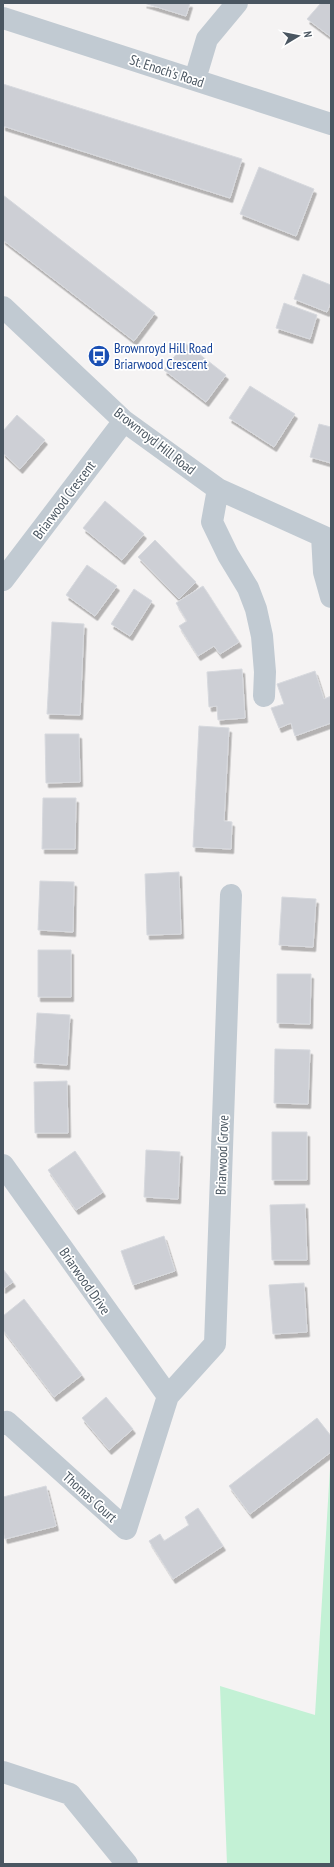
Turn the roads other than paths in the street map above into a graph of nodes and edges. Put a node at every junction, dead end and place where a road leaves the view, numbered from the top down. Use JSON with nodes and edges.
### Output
{"nodes":[{"id":1,"x":237,"y":3,"type":"edge"},
{"id":2,"x":3,"y":18,"type":"edge"},
{"id":3,"x":194,"y":79,"type":"junction"},
{"id":4,"x":331,"y":124,"type":"edge"},
{"id":5,"x":3,"y":307,"type":"edge"},
{"id":6,"x":124,"y":421,"type":"junction"},
{"id":7,"x":218,"y":490,"type":"junction"},
{"id":8,"x":327,"y":538,"type":"edge"},
{"id":9,"x":3,"y":580,"type":"edge"},
{"id":10,"x":331,"y":597,"type":"edge"},
{"id":11,"x":264,"y":696,"type":"dead end"},
{"id":12,"x":231,"y":895,"type":"dead end"},
{"id":13,"x":3,"y":1165,"type":"edge"},
{"id":14,"x":168,"y":1396,"type":"junction"},
{"id":15,"x":3,"y":1424,"type":"edge"},
{"id":16,"x":3,"y":1772,"type":"edge"},
{"id":17,"x":128,"y":1864,"type":"edge"}],
"edges":[{"from":1,"to":3,"type":"street"},
{"from":2,"to":3,"type":"street","name":"St. Enoch's Road"},
{"from":3,"to":4,"type":"street","name":"St. Enoch's Road"},
{"from":5,"to":6,"type":"street","name":"Brownroyd Hill Road"},
{"from":6,"to":7,"type":"street","name":"Brownroyd Hill Road"},
{"from":6,"to":9,"type":"street","name":"Briarwood Crescent"},
{"from":7,"to":8,"type":"street","name":"Brownroyd Hill Road"},
{"from":7,"to":11,"type":"street"},
{"from":8,"to":10,"type":"street"},
{"from":12,"to":14,"type":"street","name":"Briarwood Grove"},
{"from":13,"to":14,"type":"street","name":"Briarwood Drive"},
{"from":14,"to":15,"type":"street","name":"Thomas Court"},
{"from":16,"to":17,"type":"street"}]}
